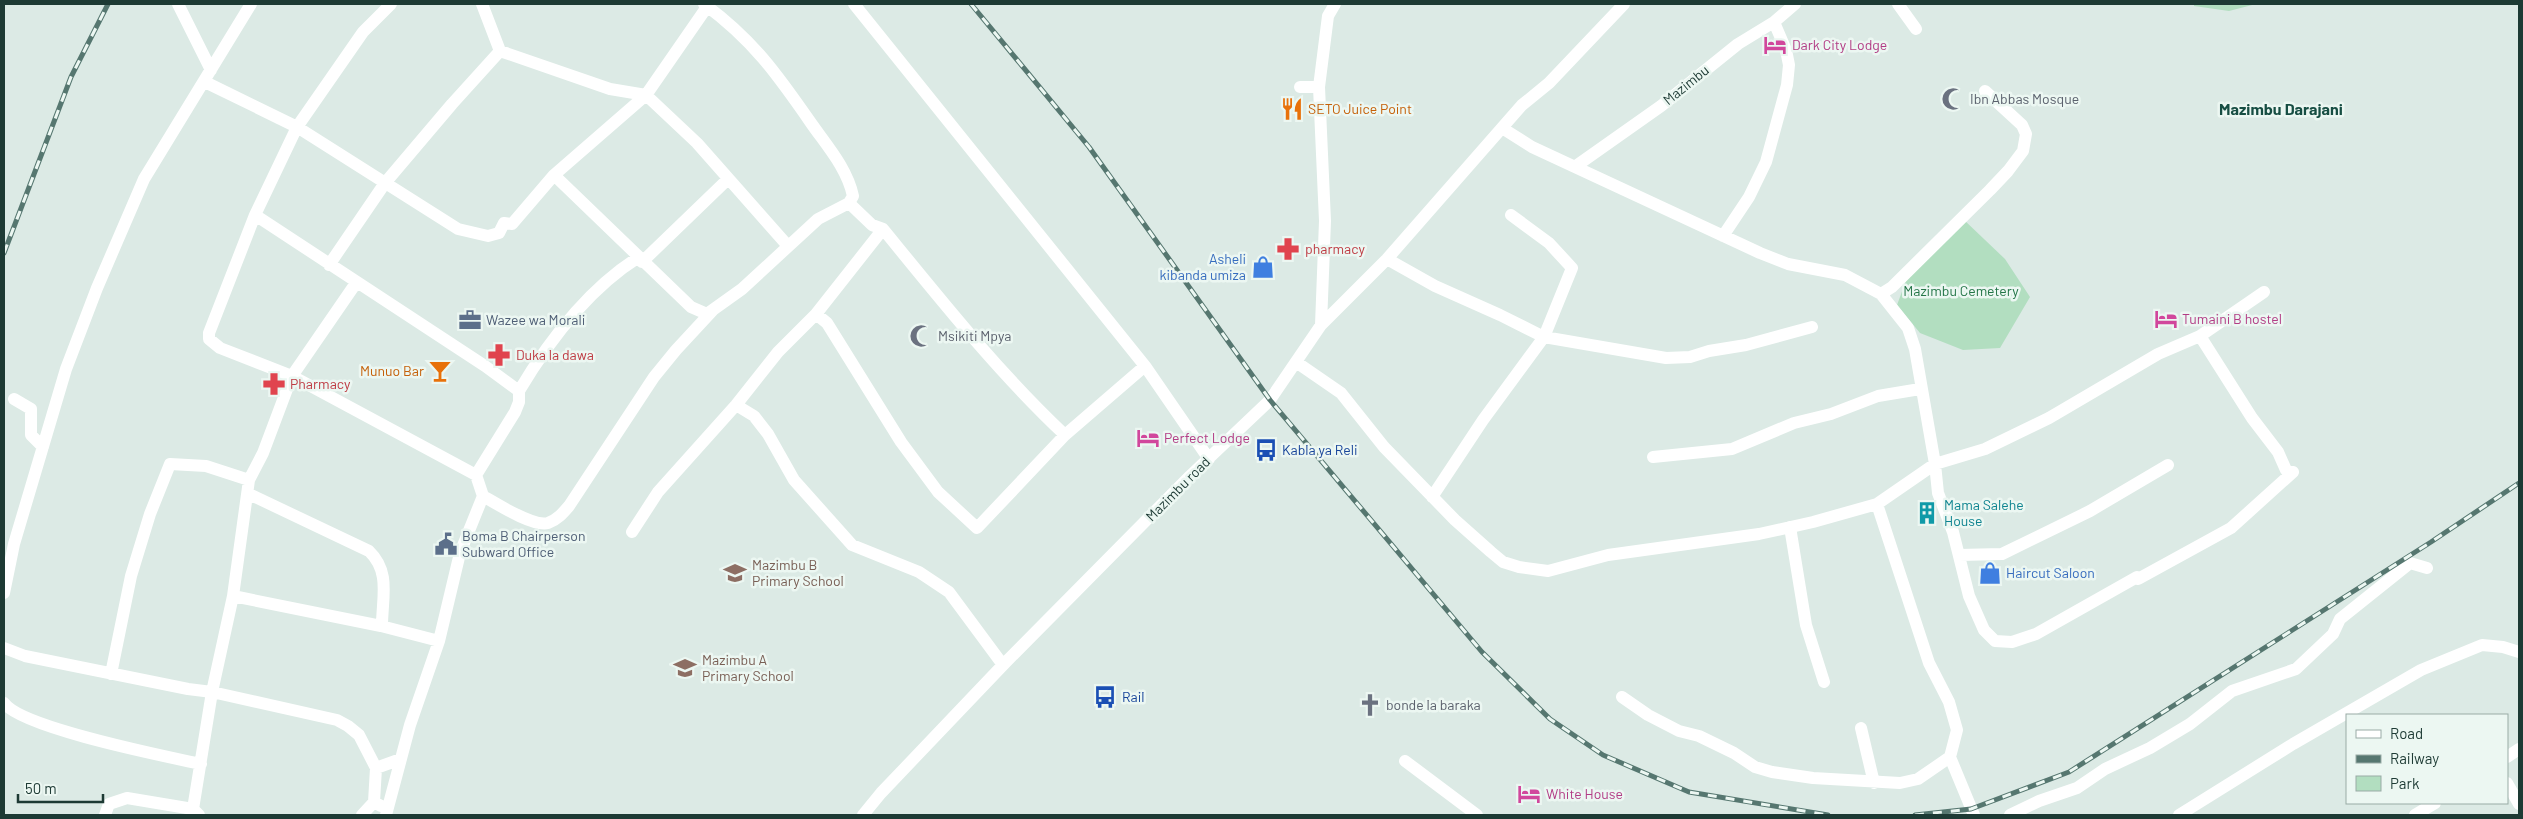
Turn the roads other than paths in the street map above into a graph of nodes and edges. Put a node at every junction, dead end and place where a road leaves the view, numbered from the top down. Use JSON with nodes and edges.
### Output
{"nodes":[{"id":1,"x":178,"y":4,"type":"edge"},
{"id":2,"x":251,"y":4,"type":"edge"},
{"id":3,"x":391,"y":4,"type":"edge"},
{"id":4,"x":482,"y":4,"type":"edge"},
{"id":5,"x":706,"y":4,"type":"edge"},
{"id":6,"x":854,"y":4,"type":"edge"},
{"id":7,"x":1336,"y":4,"type":"edge"},
{"id":8,"x":1624,"y":4,"type":"edge"},
{"id":9,"x":1795,"y":4,"type":"edge"},
{"id":10,"x":1898,"y":4,"type":"edge"},
{"id":11,"x":1774,"y":22,"type":"junction"},
{"id":12,"x":1916,"y":29,"type":"dead end"},
{"id":13,"x":500,"y":51,"type":"junction"},
{"id":14,"x":208,"y":76,"type":"junction"},
{"id":15,"x":1319,"y":87,"type":"junction"},
{"id":16,"x":1300,"y":88,"type":"dead end"},
{"id":17,"x":1985,"y":91,"type":"dead end"},
{"id":18,"x":646,"y":95,"type":"junction"},
{"id":19,"x":296,"y":127,"type":"junction"},
{"id":20,"x":1502,"y":128,"type":"junction"},
{"id":21,"x":1576,"y":166,"type":"junction"},
{"id":22,"x":554,"y":175,"type":"junction"},
{"id":23,"x":727,"y":180,"type":"junction"},
{"id":24,"x":385,"y":183,"type":"junction"},
{"id":25,"x":849,"y":203,"type":"junction"},
{"id":26,"x":1511,"y":214,"type":"dead end"},
{"id":27,"x":255,"y":215,"type":"junction"},
{"id":28,"x":883,"y":229,"type":"junction"},
{"id":29,"x":1723,"y":236,"type":"junction"},
{"id":30,"x":788,"y":246,"type":"junction"},
{"id":31,"x":641,"y":259,"type":"junction"},
{"id":32,"x":1387,"y":259,"type":"junction"},
{"id":33,"x":329,"y":265,"type":"junction"},
{"id":34,"x":356,"y":283,"type":"junction"},
{"id":35,"x":2264,"y":292,"type":"dead end"},
{"id":36,"x":1881,"y":294,"type":"junction"},
{"id":37,"x":714,"y":310,"type":"junction"},
{"id":38,"x":816,"y":314,"type":"junction"},
{"id":39,"x":1321,"y":325,"type":"junction"},
{"id":40,"x":1812,"y":327,"type":"dead end"},
{"id":41,"x":2200,"y":336,"type":"junction"},
{"id":42,"x":1544,"y":337,"type":"junction"},
{"id":43,"x":1296,"y":362,"type":"junction"},
{"id":44,"x":1145,"y":366,"type":"junction"},
{"id":45,"x":292,"y":376,"type":"junction"},
{"id":46,"x":1920,"y":389,"type":"junction"},
{"id":47,"x":519,"y":391,"type":"junction"},
{"id":48,"x":14,"y":399,"type":"dead end"},
{"id":49,"x":736,"y":405,"type":"junction"},
{"id":50,"x":1065,"y":435,"type":"junction"},
{"id":51,"x":43,"y":447,"type":"junction"},
{"id":52,"x":1653,"y":457,"type":"dead end"},
{"id":53,"x":1208,"y":459,"type":"junction"},
{"id":54,"x":1935,"y":464,"type":"junction"},
{"id":55,"x":2168,"y":465,"type":"dead end"},
{"id":56,"x":476,"y":475,"type":"junction"},
{"id":57,"x":249,"y":480,"type":"junction"},
{"id":58,"x":249,"y":494,"type":"junction"},
{"id":59,"x":483,"y":496,"type":"junction"},
{"id":60,"x":1432,"y":496,"type":"junction"},
{"id":61,"x":1877,"y":504,"type":"junction"},
{"id":62,"x":1790,"y":527,"type":"junction"},
{"id":63,"x":632,"y":532,"type":"dead end"},
{"id":64,"x":1959,"y":555,"type":"junction"},
{"id":65,"x":2427,"y":568,"type":"dead end"},
{"id":66,"x":4,"y":593,"type":"edge"},
{"id":67,"x":233,"y":596,"type":"junction"},
{"id":68,"x":382,"y":626,"type":"junction"},
{"id":69,"x":439,"y":641,"type":"junction"},
{"id":70,"x":4,"y":648,"type":"edge"},
{"id":71,"x":2519,"y":652,"type":"edge"},
{"id":72,"x":1003,"y":665,"type":"junction"},
{"id":73,"x":111,"y":674,"type":"junction"},
{"id":74,"x":1824,"y":682,"type":"dead end"},
{"id":75,"x":212,"y":692,"type":"junction"},
{"id":76,"x":1622,"y":697,"type":"dead end"},
{"id":77,"x":4,"y":703,"type":"edge"},
{"id":78,"x":1861,"y":728,"type":"dead end"},
{"id":79,"x":2519,"y":749,"type":"edge"},
{"id":80,"x":2508,"y":756,"type":"edge"},
{"id":81,"x":1950,"y":757,"type":"junction"},
{"id":82,"x":401,"y":759,"type":"junction"},
{"id":83,"x":1405,"y":761,"type":"dead end"},
{"id":84,"x":201,"y":764,"type":"junction"},
{"id":85,"x":376,"y":768,"type":"junction"},
{"id":86,"x":394,"y":782,"type":"junction"},
{"id":87,"x":1874,"y":783,"type":"junction"},
{"id":88,"x":2508,"y":785,"type":"edge"},
{"id":89,"x":374,"y":802,"type":"junction"},
{"id":90,"x":2433,"y":804,"type":"edge"},
{"id":91,"x":2519,"y":804,"type":"edge"},
{"id":92,"x":386,"y":812,"type":"edge"},
{"id":93,"x":1469,"y":813,"type":"edge"},
{"id":94,"x":198,"y":814,"type":"edge"},
{"id":95,"x":105,"y":815,"type":"edge"},
{"id":96,"x":362,"y":815,"type":"edge"},
{"id":97,"x":863,"y":815,"type":"edge"},
{"id":98,"x":1974,"y":815,"type":"edge"},
{"id":99,"x":2010,"y":815,"type":"edge"},
{"id":100,"x":2179,"y":815,"type":"edge"},
{"id":101,"x":2415,"y":815,"type":"edge"}],
"edges":[{"from":1,"to":14,"type":"street"},
{"from":2,"to":14,"type":"street"},
{"from":3,"to":19,"type":"street"},
{"from":4,"to":13,"type":"street"},
{"from":5,"to":18,"type":"street"},
{"from":5,"to":25,"type":"street"},
{"from":6,"to":44,"type":"street"},
{"from":7,"to":15,"type":"street"},
{"from":8,"to":20,"type":"street","name":"Mazimbu road"},
{"from":9,"to":11,"type":"street","name":"Mazimbu"},
{"from":10,"to":12,"type":"street"},
{"from":11,"to":21,"type":"street","name":"Mazimbu"},
{"from":11,"to":29,"type":"street"},
{"from":13,"to":18,"type":"street"},
{"from":13,"to":24,"type":"street"},
{"from":14,"to":19,"type":"street"},
{"from":14,"to":51,"type":"street"},
{"from":15,"to":16,"type":"street"},
{"from":15,"to":39,"type":"street"},
{"from":17,"to":36,"type":"street"},
{"from":18,"to":22,"type":"street"},
{"from":18,"to":23,"type":"street"},
{"from":19,"to":24,"type":"street"},
{"from":19,"to":27,"type":"street"},
{"from":20,"to":21,"type":"street"},
{"from":20,"to":32,"type":"street","name":"Mazimbu road"},
{"from":21,"to":29,"type":"street"},
{"from":22,"to":24,"type":"street"},
{"from":22,"to":31,"type":"street"},
{"from":23,"to":30,"type":"street"},
{"from":23,"to":31,"type":"street"},
{"from":24,"to":33,"type":"street"},
{"from":25,"to":28,"type":"street"},
{"from":25,"to":30,"type":"street"},
{"from":26,"to":42,"type":"street"},
{"from":27,"to":33,"type":"street"},
{"from":27,"to":45,"type":"street"},
{"from":28,"to":38,"type":"street"},
{"from":28,"to":50,"type":"street"},
{"from":29,"to":36,"type":"street"},
{"from":30,"to":37,"type":"street"},
{"from":31,"to":37,"type":"street"},
{"from":31,"to":47,"type":"street"},
{"from":32,"to":39,"type":"street","name":"Mazimbu road"},
{"from":32,"to":42,"type":"street"},
{"from":33,"to":34,"type":"street"},
{"from":34,"to":45,"type":"street"},
{"from":34,"to":47,"type":"street"},
{"from":35,"to":41,"type":"street"},
{"from":36,"to":46,"type":"street"},
{"from":37,"to":59,"type":"street"},
{"from":38,"to":49,"type":"street"},
{"from":38,"to":50,"type":"street"},
{"from":39,"to":43,"type":"street","name":"Mazimbu road"},
{"from":40,"to":42,"type":"street"},
{"from":41,"to":54,"type":"street"},
{"from":41,"to":64,"type":"street"},
{"from":42,"to":60,"type":"street"},
{"from":43,"to":53,"type":"street","name":"Mazimbu road"},
{"from":43,"to":60,"type":"street"},
{"from":44,"to":50,"type":"street"},
{"from":44,"to":53,"type":"street"},
{"from":45,"to":56,"type":"street"},
{"from":45,"to":57,"type":"street"},
{"from":46,"to":52,"type":"street"},
{"from":46,"to":54,"type":"street"},
{"from":47,"to":56,"type":"street"},
{"from":48,"to":51,"type":"street"},
{"from":49,"to":63,"type":"street"},
{"from":49,"to":72,"type":"street"},
{"from":51,"to":66,"type":"street"},
{"from":53,"to":72,"type":"street","name":"Mazimbu road"},
{"from":54,"to":61,"type":"street"},
{"from":54,"to":64,"type":"street"},
{"from":55,"to":64,"type":"street"},
{"from":56,"to":59,"type":"street"},
{"from":57,"to":58,"type":"street"},
{"from":57,"to":73,"type":"street"},
{"from":58,"to":67,"type":"street"},
{"from":58,"to":68,"type":"street"},
{"from":59,"to":69,"type":"street"},
{"from":60,"to":62,"type":"street"},
{"from":61,"to":62,"type":"street"},
{"from":61,"to":81,"type":"street"},
{"from":62,"to":74,"type":"street"},
{"from":65,"to":99,"type":"street"},
{"from":67,"to":68,"type":"street"},
{"from":67,"to":75,"type":"street"},
{"from":68,"to":69,"type":"street"},
{"from":69,"to":82,"type":"street"},
{"from":70,"to":73,"type":"street"},
{"from":71,"to":100,"type":"street"},
{"from":72,"to":97,"type":"street","name":"Mazimbu road"},
{"from":73,"to":75,"type":"street"},
{"from":75,"to":84,"type":"street"},
{"from":75,"to":85,"type":"street"},
{"from":76,"to":87,"type":"street"},
{"from":77,"to":84,"type":"street"},
{"from":78,"to":87,"type":"street"},
{"from":79,"to":80,"type":"street"},
{"from":81,"to":87,"type":"street"},
{"from":81,"to":98,"type":"street"},
{"from":82,"to":85,"type":"street"},
{"from":82,"to":86,"type":"street"},
{"from":83,"to":93,"type":"street"},
{"from":84,"to":94,"type":"street"},
{"from":85,"to":86,"type":"street"},
{"from":85,"to":89,"type":"street"},
{"from":86,"to":92,"type":"street"},
{"from":88,"to":91,"type":"street"},
{"from":89,"to":92,"type":"street"},
{"from":89,"to":96,"type":"street"},
{"from":90,"to":101,"type":"street"},
{"from":94,"to":95,"type":"street"}]}
